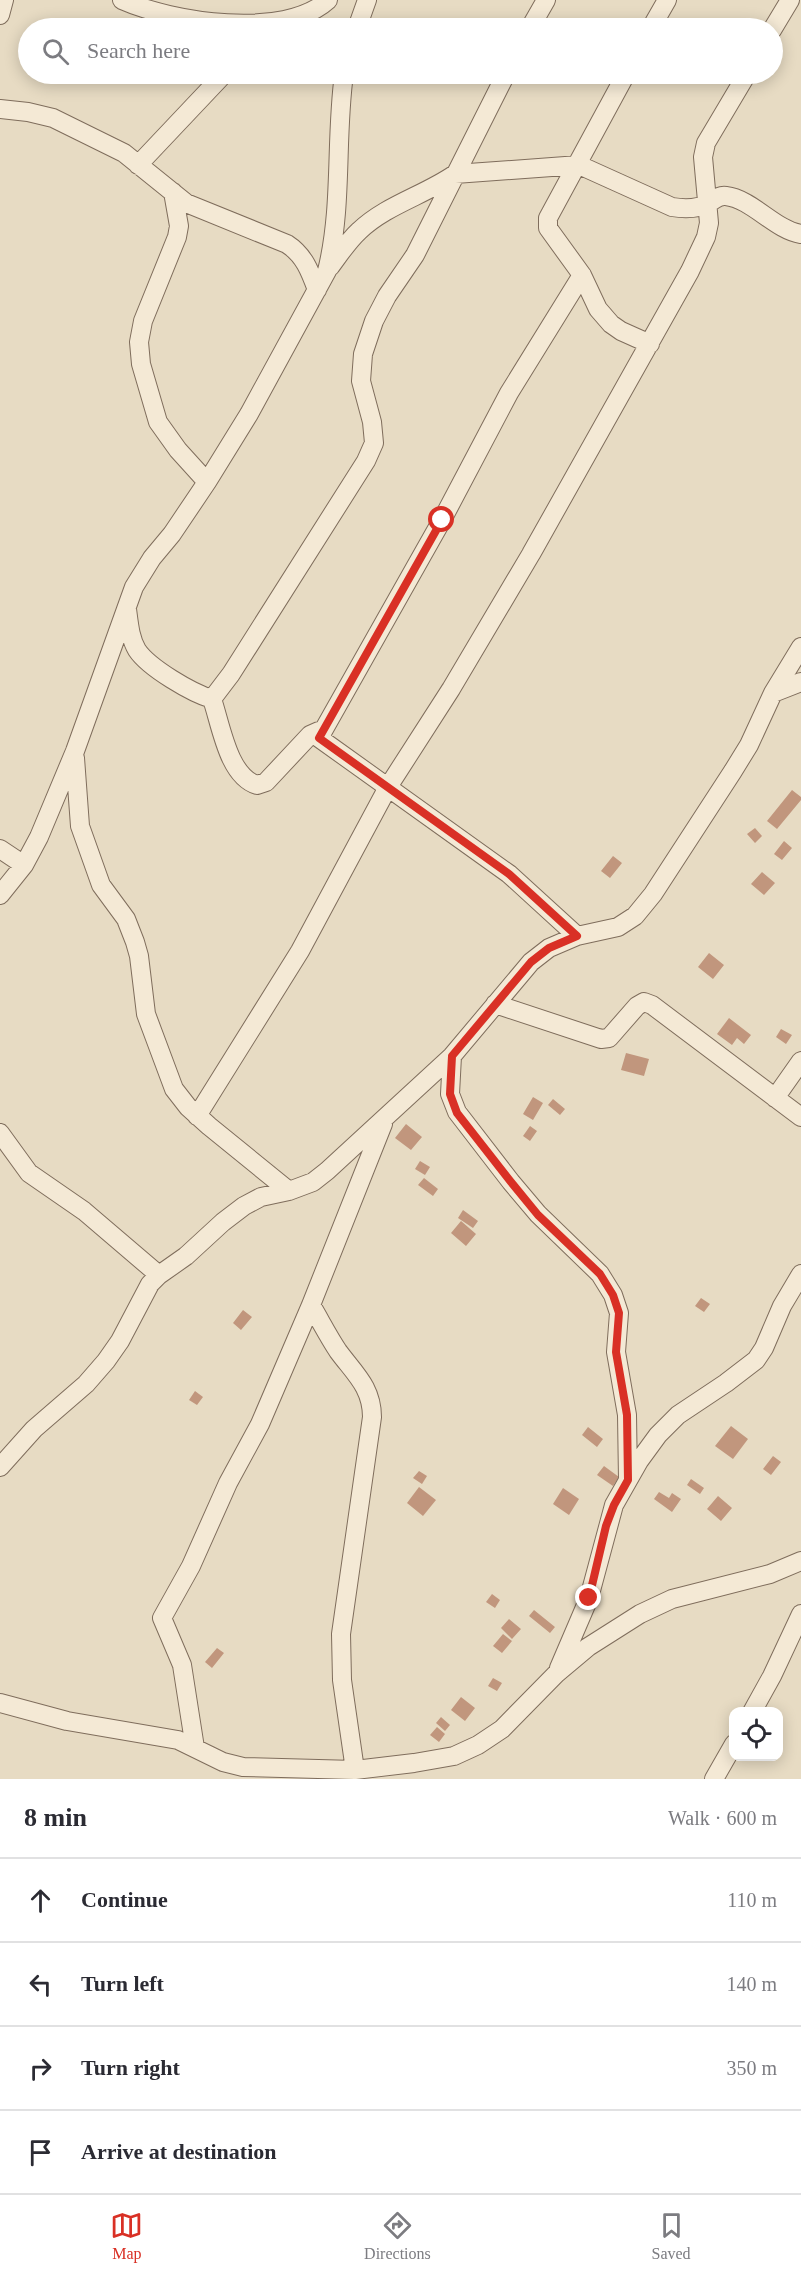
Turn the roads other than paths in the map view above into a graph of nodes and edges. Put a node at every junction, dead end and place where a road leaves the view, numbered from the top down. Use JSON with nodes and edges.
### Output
{"nodes":[{"id":1,"x":4,"y":0,"type":"edge"},
{"id":2,"x":122,"y":0,"type":"edge"},
{"id":3,"x":328,"y":0,"type":"edge"},
{"id":4,"x":367,"y":0,"type":"edge"},
{"id":5,"x":546,"y":0,"type":"edge"},
{"id":6,"x":667,"y":0,"type":"edge"},
{"id":7,"x":790,"y":0,"type":"edge"},
{"id":8,"x":0,"y":15,"type":"edge"},
{"id":9,"x":188,"y":18,"type":"edge"},
{"id":10,"x":293,"y":18,"type":"edge"},
{"id":11,"x":361,"y":18,"type":"edge"},
{"id":12,"x":536,"y":18,"type":"edge"},
{"id":13,"x":657,"y":18,"type":"edge"},
{"id":14,"x":779,"y":18,"type":"edge"},
{"id":15,"x":215,"y":84,"type":"edge"},
{"id":16,"x":344,"y":84,"type":"edge"},
{"id":17,"x":501,"y":84,"type":"edge"},
{"id":18,"x":621,"y":84,"type":"edge"},
{"id":19,"x":741,"y":84,"type":"edge"},
{"id":20,"x":0,"y":109,"type":"edge"},
{"id":21,"x":138,"y":165,"type":"junction"},
{"id":22,"x":579,"y":165,"type":"junction"},
{"id":23,"x":455,"y":174,"type":"junction"},
{"id":24,"x":173,"y":192,"type":"junction"},
{"id":25,"x":707,"y":204,"type":"junction"},
{"id":26,"x":801,"y":234,"type":"edge"},
{"id":27,"x":327,"y":271,"type":"junction"},
{"id":28,"x":582,"y":275,"type":"junction"},
{"id":29,"x":317,"y":290,"type":"junction"},
{"id":30,"x":650,"y":344,"type":"junction"},
{"id":31,"x":207,"y":482,"type":"junction"},
{"id":32,"x":126,"y":606,"type":"junction"},
{"id":33,"x":801,"y":647,"type":"edge"},
{"id":34,"x":801,"y":682,"type":"edge"},
{"id":35,"x":773,"y":693,"type":"junction"},
{"id":36,"x":212,"y":699,"type":"junction"},
{"id":37,"x":319,"y":738,"type":"junction"},
{"id":38,"x":75,"y":751,"type":"junction"},
{"id":39,"x":388,"y":787,"type":"junction"},
{"id":40,"x":0,"y":849,"type":"edge"},
{"id":41,"x":24,"y":865,"type":"junction"},
{"id":42,"x":0,"y":896,"type":"edge"},
{"id":43,"x":577,"y":936,"type":"junction"},
{"id":44,"x":495,"y":1004,"type":"junction"},
{"id":45,"x":452,"y":1056,"type":"junction"},
{"id":46,"x":801,"y":1061,"type":"edge"},
{"id":47,"x":775,"y":1098,"type":"junction"},
{"id":48,"x":197,"y":1116,"type":"junction"},
{"id":49,"x":801,"y":1118,"type":"edge"},
{"id":50,"x":385,"y":1119,"type":"junction"},
{"id":51,"x":0,"y":1133,"type":"edge"},
{"id":52,"x":289,"y":1191,"type":"junction"},
{"id":53,"x":801,"y":1274,"type":"edge"},
{"id":54,"x":159,"y":1275,"type":"junction"},
{"id":55,"x":311,"y":1305,"type":"junction"},
{"id":56,"x":0,"y":1467,"type":"edge"},
{"id":57,"x":628,"y":1480,"type":"junction"},
{"id":58,"x":801,"y":1561,"type":"edge"},
{"id":59,"x":801,"y":1614,"type":"edge"},
{"id":60,"x":557,"y":1673,"type":"junction"},
{"id":61,"x":0,"y":1702,"type":"edge"},
{"id":62,"x":755,"y":1707,"type":"edge"},
{"id":63,"x":195,"y":1748,"type":"junction"},
{"id":64,"x":729,"y":1753,"type":"edge"},
{"id":65,"x":356,"y":1770,"type":"junction"},
{"id":66,"x":714,"y":1779,"type":"edge"}],
"edges":[{"from":1,"to":8,"type":"street"},
{"from":2,"to":9,"type":"street"},
{"from":3,"to":10,"type":"street"},
{"from":4,"to":11,"type":"street"},
{"from":5,"to":12,"type":"street"},
{"from":6,"to":13,"type":"street"},
{"from":7,"to":14,"type":"street"},
{"from":15,"to":21,"type":"street"},
{"from":16,"to":27,"type":"street"},
{"from":17,"to":23,"type":"street"},
{"from":18,"to":22,"type":"street"},
{"from":19,"to":25,"type":"street"},
{"from":20,"to":21,"type":"street"},
{"from":21,"to":24,"type":"street"},
{"from":22,"to":23,"type":"street"},
{"from":22,"to":25,"type":"street"},
{"from":22,"to":28,"type":"street"},
{"from":23,"to":27,"type":"street"},
{"from":23,"to":36,"type":"street"},
{"from":24,"to":29,"type":"street"},
{"from":24,"to":31,"type":"street"},
{"from":25,"to":26,"type":"street"},
{"from":25,"to":30,"type":"street"},
{"from":27,"to":29,"type":"street"},
{"from":28,"to":30,"type":"street"},
{"from":28,"to":37,"type":"street"},
{"from":29,"to":31,"type":"street"},
{"from":30,"to":39,"type":"street"},
{"from":31,"to":32,"type":"street"},
{"from":32,"to":36,"type":"street"},
{"from":32,"to":38,"type":"street"},
{"from":33,"to":35,"type":"street"},
{"from":34,"to":35,"type":"street"},
{"from":35,"to":43,"type":"street"},
{"from":36,"to":37,"type":"street"},
{"from":37,"to":39,"type":"street"},
{"from":38,"to":41,"type":"street"},
{"from":38,"to":48,"type":"street"},
{"from":39,"to":43,"type":"street"},
{"from":39,"to":48,"type":"street"},
{"from":40,"to":41,"type":"street"},
{"from":41,"to":42,"type":"street"},
{"from":43,"to":44,"type":"street"},
{"from":44,"to":45,"type":"street"},
{"from":44,"to":47,"type":"street"},
{"from":45,"to":50,"type":"street"},
{"from":45,"to":57,"type":"street"},
{"from":46,"to":47,"type":"street"},
{"from":47,"to":49,"type":"street"},
{"from":48,"to":52,"type":"street"},
{"from":50,"to":52,"type":"street"},
{"from":50,"to":55,"type":"street"},
{"from":51,"to":54,"type":"street"},
{"from":52,"to":54,"type":"street"},
{"from":53,"to":57,"type":"street"},
{"from":54,"to":56,"type":"street"},
{"from":55,"to":63,"type":"street"},
{"from":55,"to":65,"type":"street"},
{"from":57,"to":60,"type":"street"},
{"from":58,"to":60,"type":"street"},
{"from":59,"to":62,"type":"street"},
{"from":60,"to":65,"type":"street"},
{"from":61,"to":63,"type":"street"},
{"from":63,"to":65,"type":"street"},
{"from":64,"to":66,"type":"street"}]}
